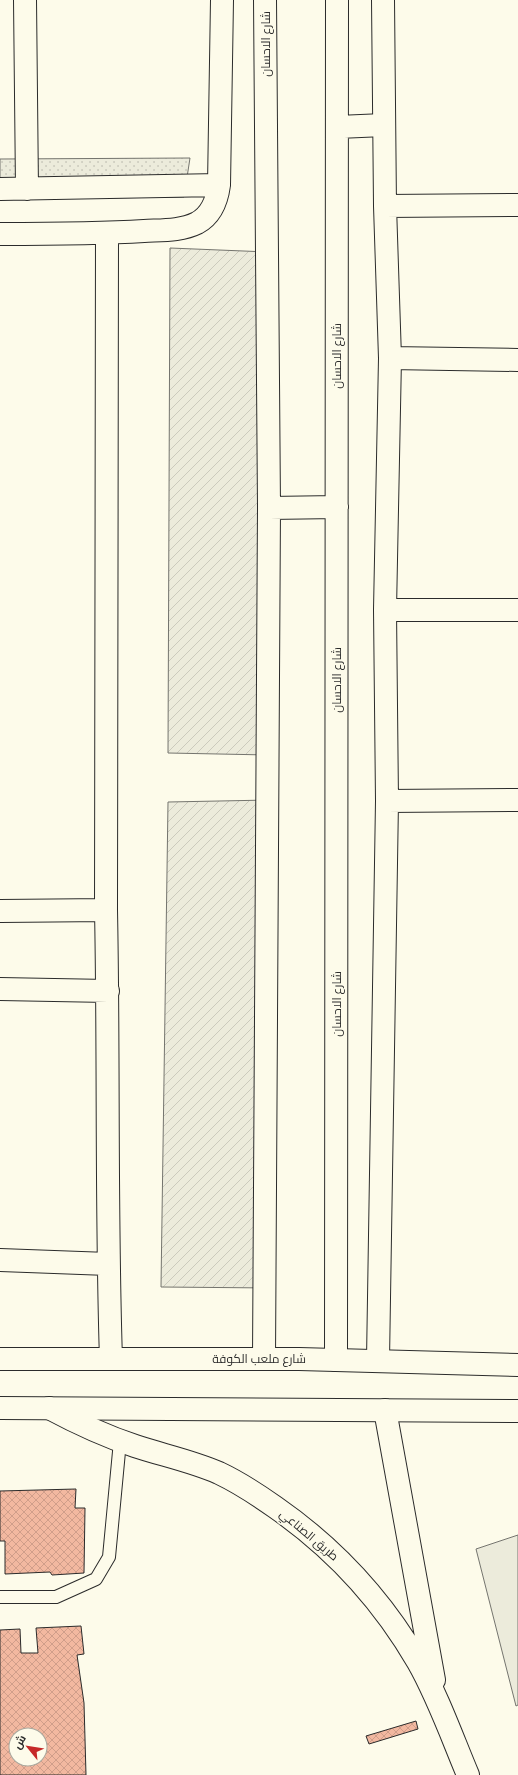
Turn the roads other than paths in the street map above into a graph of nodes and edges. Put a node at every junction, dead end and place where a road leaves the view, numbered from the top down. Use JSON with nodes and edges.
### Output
{"nodes":[{"id":1,"x":25,"y":0,"type":"edge"},
{"id":2,"x":222,"y":0,"type":"edge"},
{"id":3,"x":265,"y":0,"type":"edge"},
{"id":4,"x":337,"y":0,"type":"edge"},
{"id":5,"x":383,"y":0,"type":"edge"},
{"id":6,"x":384,"y":125,"type":"junction"},
{"id":7,"x":338,"y":127,"type":"junction"},
{"id":8,"x":219,"y":185,"type":"junction"},
{"id":9,"x":0,"y":189,"type":"edge"},
{"id":10,"x":27,"y":189,"type":"junction"},
{"id":11,"x":518,"y":205,"type":"edge"},
{"id":12,"x":385,"y":206,"type":"junction"},
{"id":13,"x":0,"y":234,"type":"edge"},
{"id":14,"x":107,"y":234,"type":"junction"},
{"id":15,"x":390,"y":358,"type":"junction"},
{"id":16,"x":518,"y":360,"type":"edge"},
{"id":17,"x":337,"y":507,"type":"junction"},
{"id":18,"x":269,"y":508,"type":"junction"},
{"id":19,"x":385,"y":610,"type":"junction"},
{"id":20,"x":518,"y":610,"type":"edge"},
{"id":21,"x":518,"y":800,"type":"edge"},
{"id":22,"x":387,"y":801,"type":"junction"},
{"id":23,"x":106,"y":910,"type":"junction"},
{"id":24,"x":0,"y":911,"type":"edge"},
{"id":25,"x":0,"y":990,"type":"edge"},
{"id":26,"x":108,"y":991,"type":"junction"},
{"id":27,"x":0,"y":1260,"type":"edge"},
{"id":28,"x":108,"y":1264,"type":"junction"},
{"id":29,"x":0,"y":1359,"type":"edge"},
{"id":30,"x":111,"y":1359,"type":"junction"},
{"id":31,"x":264,"y":1359,"type":"junction"},
{"id":32,"x":336,"y":1360,"type":"junction"},
{"id":33,"x":378,"y":1360,"type":"junction"},
{"id":34,"x":518,"y":1365,"type":"edge"},
{"id":35,"x":0,"y":1408,"type":"edge"},
{"id":36,"x":49,"y":1408,"type":"junction"},
{"id":37,"x":385,"y":1410,"type":"junction"},
{"id":38,"x":518,"y":1411,"type":"edge"},
{"id":39,"x":120,"y":1441,"type":"junction"},
{"id":40,"x":0,"y":1597,"type":"edge"},
{"id":41,"x":439,"y":1705,"type":"junction"},
{"id":42,"x":468,"y":1775,"type":"edge"}],
"edges":[{"from":1,"to":10,"type":"street"},
{"from":2,"to":8,"type":"street"},
{"from":3,"to":18,"type":"street","name":"شارع الاحسان"},
{"from":4,"to":7,"type":"street","name":"شارع الاحسان"},
{"from":5,"to":6,"type":"street"},
{"from":6,"to":7,"type":"street"},
{"from":6,"to":12,"type":"street"},
{"from":7,"to":17,"type":"street","name":"شارع الاحسان"},
{"from":8,"to":10,"type":"street"},
{"from":8,"to":14,"type":"street"},
{"from":9,"to":10,"type":"street"},
{"from":11,"to":12,"type":"street"},
{"from":12,"to":15,"type":"street"},
{"from":13,"to":14,"type":"street"},
{"from":14,"to":23,"type":"street"},
{"from":15,"to":16,"type":"street"},
{"from":15,"to":19,"type":"street"},
{"from":17,"to":18,"type":"street"},
{"from":17,"to":32,"type":"street","name":"شارع الاحسان"},
{"from":18,"to":31,"type":"street","name":"شارع الاحسان"},
{"from":19,"to":20,"type":"street"},
{"from":19,"to":22,"type":"street"},
{"from":21,"to":22,"type":"street"},
{"from":22,"to":33,"type":"street"},
{"from":23,"to":24,"type":"street"},
{"from":23,"to":26,"type":"street"},
{"from":25,"to":26,"type":"street"},
{"from":26,"to":28,"type":"street"},
{"from":27,"to":28,"type":"street"},
{"from":28,"to":30,"type":"street"},
{"from":29,"to":30,"type":"street","name":"شارع ملعب الكوفة"},
{"from":30,"to":31,"type":"street","name":"شارع ملعب الكوفة"},
{"from":31,"to":32,"type":"street","name":"شارع ملعب الكوفة"},
{"from":32,"to":33,"type":"street","name":"شارع ملعب الكوفة"},
{"from":33,"to":34,"type":"street","name":"شارع ملعب الكوفة"},
{"from":35,"to":36,"type":"street"},
{"from":36,"to":37,"type":"street"},
{"from":36,"to":39,"type":"street","name":"طريق الصناعي"},
{"from":37,"to":38,"type":"street"},
{"from":37,"to":41,"type":"street"},
{"from":39,"to":40,"type":"lane"},
{"from":39,"to":41,"type":"street","name":"طريق الصناعي"},
{"from":41,"to":42,"type":"street","name":"طريق الصناعي"}]}
